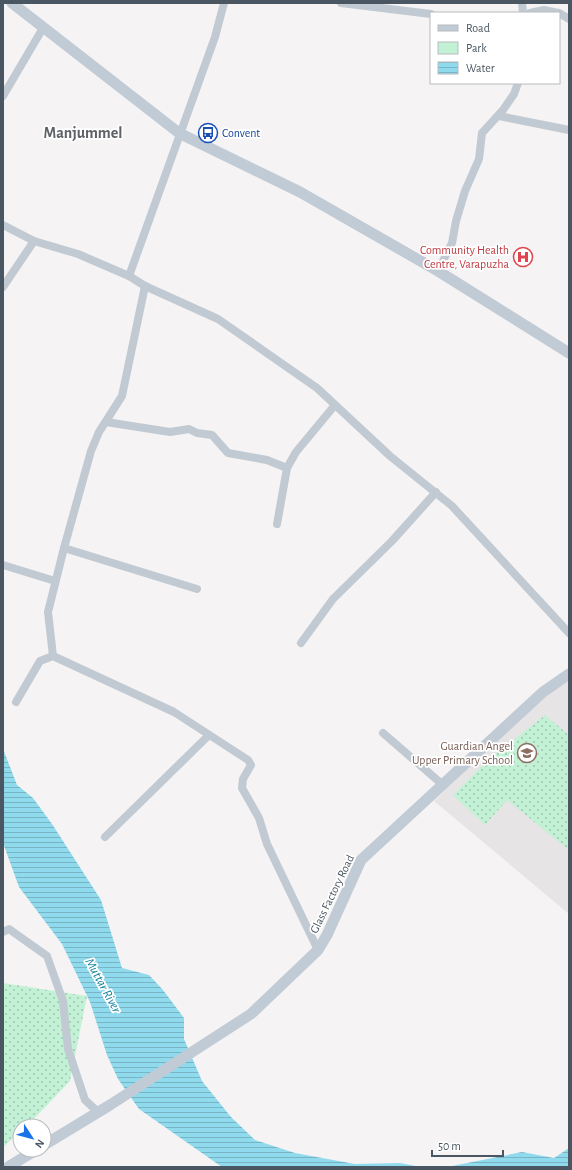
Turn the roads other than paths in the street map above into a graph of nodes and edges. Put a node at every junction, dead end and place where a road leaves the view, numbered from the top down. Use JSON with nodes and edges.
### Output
{"nodes":[{"id":1,"x":12,"y":3,"type":"edge"},
{"id":2,"x":224,"y":3,"type":"edge"},
{"id":3,"x":341,"y":3,"type":"edge"},
{"id":4,"x":524,"y":11,"type":"edge"},
{"id":5,"x":553,"y":12,"type":"edge"},
{"id":6,"x":430,"y":14,"type":"edge"},
{"id":7,"x":560,"y":14,"type":"edge"},
{"id":8,"x":569,"y":19,"type":"edge"},
{"id":9,"x":43,"y":28,"type":"junction"},
{"id":10,"x":518,"y":84,"type":"edge"},
{"id":11,"x":3,"y":96,"type":"edge"},
{"id":12,"x":499,"y":116,"type":"junction"},
{"id":13,"x":569,"y":130,"type":"edge"},
{"id":14,"x":179,"y":133,"type":"junction"},
{"id":15,"x":3,"y":225,"type":"edge"},
{"id":16,"x":34,"y":242,"type":"junction"},
{"id":17,"x":438,"y":270,"type":"junction"},
{"id":18,"x":129,"y":276,"type":"junction"},
{"id":19,"x":145,"y":286,"type":"junction"},
{"id":20,"x":3,"y":288,"type":"edge"},
{"id":21,"x":569,"y":353,"type":"edge"},
{"id":22,"x":335,"y":405,"type":"junction"},
{"id":23,"x":106,"y":422,"type":"junction"},
{"id":24,"x":287,"y":468,"type":"junction"},
{"id":25,"x":436,"y":492,"type":"junction"},
{"id":26,"x":277,"y":524,"type":"dead end"},
{"id":27,"x":64,"y":548,"type":"junction"},
{"id":28,"x":3,"y":565,"type":"edge"},
{"id":29,"x":55,"y":581,"type":"junction"},
{"id":30,"x":197,"y":589,"type":"dead end"},
{"id":31,"x":569,"y":633,"type":"edge"},
{"id":32,"x":302,"y":643,"type":"dead end"},
{"id":33,"x":52,"y":656,"type":"junction"},
{"id":34,"x":569,"y":674,"type":"edge"},
{"id":35,"x":16,"y":702,"type":"dead end"},
{"id":36,"x":383,"y":732,"type":"dead end"},
{"id":37,"x":209,"y":735,"type":"junction"},
{"id":38,"x":443,"y":785,"type":"junction"},
{"id":39,"x":105,"y":837,"type":"dead end"},
{"id":40,"x":3,"y":932,"type":"edge"},
{"id":41,"x":318,"y":950,"type":"junction"},
{"id":42,"x":98,"y":1112,"type":"junction"},
{"id":43,"x":52,"y":1140,"type":"edge"},
{"id":44,"x":23,"y":1158,"type":"edge"},
{"id":45,"x":8,"y":1167,"type":"edge"}],
"edges":[{"from":1,"to":9,"type":"main road"},
{"from":2,"to":14,"type":"street"},
{"from":3,"to":6,"type":"street"},
{"from":4,"to":5,"type":"street"},
{"from":7,"to":8,"type":"street"},
{"from":9,"to":11,"type":"street"},
{"from":9,"to":14,"type":"main road"},
{"from":10,"to":12,"type":"street"},
{"from":12,"to":13,"type":"street"},
{"from":12,"to":17,"type":"street"},
{"from":14,"to":17,"type":"main road"},
{"from":14,"to":18,"type":"street"},
{"from":15,"to":16,"type":"street"},
{"from":16,"to":18,"type":"street"},
{"from":16,"to":20,"type":"street"},
{"from":17,"to":21,"type":"main road"},
{"from":18,"to":19,"type":"street"},
{"from":19,"to":22,"type":"street"},
{"from":19,"to":23,"type":"street"},
{"from":22,"to":24,"type":"street"},
{"from":22,"to":25,"type":"street"},
{"from":23,"to":24,"type":"street"},
{"from":23,"to":27,"type":"street"},
{"from":24,"to":26,"type":"street"},
{"from":25,"to":31,"type":"street"},
{"from":25,"to":32,"type":"street"},
{"from":27,"to":29,"type":"street"},
{"from":27,"to":30,"type":"street"},
{"from":28,"to":29,"type":"street"},
{"from":29,"to":33,"type":"street"},
{"from":33,"to":35,"type":"street"},
{"from":33,"to":37,"type":"street"},
{"from":34,"to":38,"type":"main road","name":"Glass Factory Road"},
{"from":36,"to":38,"type":"street"},
{"from":37,"to":39,"type":"street"},
{"from":37,"to":41,"type":"street"},
{"from":38,"to":41,"type":"main road","name":"Glass Factory Road"},
{"from":40,"to":42,"type":"street"},
{"from":41,"to":42,"type":"main road","name":"Glass Factory Road"},
{"from":42,"to":43,"type":"main road","name":"Glass Factory Road"},
{"from":44,"to":45,"type":"main road"}]}
